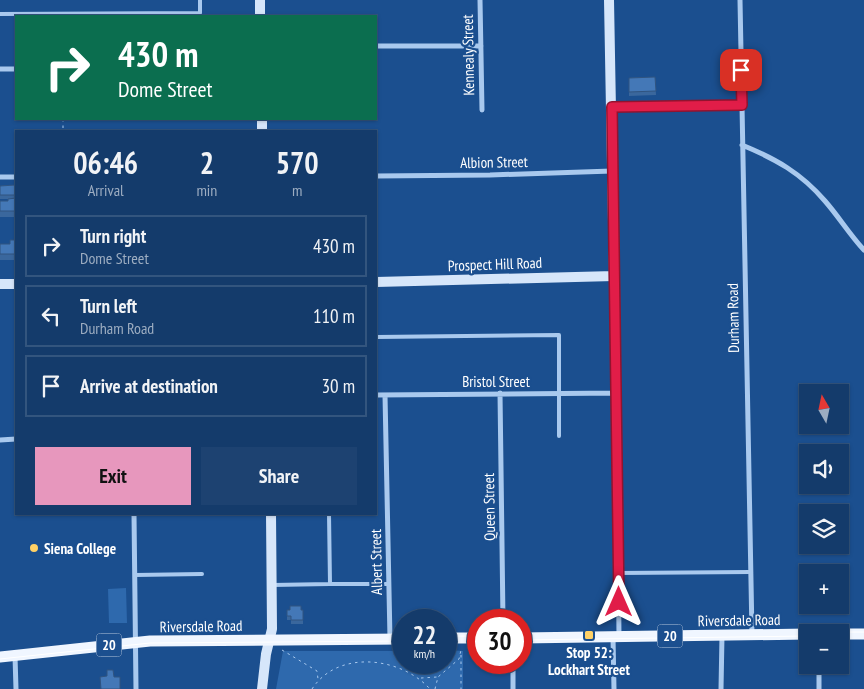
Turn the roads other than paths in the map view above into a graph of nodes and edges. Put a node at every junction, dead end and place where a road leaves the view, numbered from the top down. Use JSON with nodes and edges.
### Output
{"nodes":[{"id":1,"x":200,"y":0,"type":"edge"},
{"id":2,"x":260,"y":0,"type":"edge"},
{"id":3,"x":480,"y":0,"type":"edge"},
{"id":4,"x":609,"y":0,"type":"edge"},
{"id":5,"x":740,"y":0,"type":"edge"},
{"id":6,"x":0,"y":14,"type":"edge"},
{"id":7,"x":260,"y":15,"type":"edge"},
{"id":8,"x":377,"y":46,"type":"edge"},
{"id":9,"x":481,"y":46,"type":"junction"},
{"id":10,"x":0,"y":69,"type":"edge"},
{"id":11,"x":15,"y":69,"type":"edge"},
{"id":12,"x":742,"y":105,"type":"junction"},
{"id":13,"x":612,"y":107,"type":"junction"},
{"id":14,"x":482,"y":110,"type":"dead end"},
{"id":15,"x":742,"y":145,"type":"junction"},
{"id":16,"x":612,"y":171,"type":"junction"},
{"id":17,"x":377,"y":176,"type":"edge"},
{"id":18,"x":15,"y":177,"type":"edge"},
{"id":19,"x":0,"y":178,"type":"edge"},
{"id":20,"x":864,"y":250,"type":"edge"},
{"id":21,"x":614,"y":276,"type":"junction"},
{"id":22,"x":377,"y":282,"type":"edge"},
{"id":23,"x":0,"y":284,"type":"edge"},
{"id":24,"x":15,"y":284,"type":"edge"},
{"id":25,"x":377,"y":337,"type":"edge"},
{"id":26,"x":560,"y":393,"type":"junction"},
{"id":27,"x":617,"y":393,"type":"junction"},
{"id":28,"x":500,"y":394,"type":"junction"},
{"id":29,"x":377,"y":395,"type":"edge"},
{"id":30,"x":385,"y":395,"type":"junction"},
{"id":31,"x":559,"y":436,"type":"dead end"},
{"id":32,"x":0,"y":440,"type":"edge"},
{"id":33,"x":15,"y":440,"type":"edge"},
{"id":34,"x":134,"y":515,"type":"edge"},
{"id":35,"x":271,"y":515,"type":"edge"},
{"id":36,"x":329,"y":515,"type":"edge"},
{"id":37,"x":751,"y":572,"type":"junction"},
{"id":38,"x":618,"y":573,"type":"junction"},
{"id":39,"x":202,"y":574,"type":"dead end"},
{"id":40,"x":135,"y":575,"type":"junction"},
{"id":41,"x":272,"y":584,"type":"junction"},
{"id":42,"x":330,"y":584,"type":"junction"},
{"id":43,"x":389,"y":584,"type":"junction"},
{"id":44,"x":503,"y":609,"type":"edge"},
{"id":45,"x":799,"y":634,"type":"edge"},
{"id":46,"x":849,"y":634,"type":"edge"},
{"id":47,"x":864,"y":634,"type":"edge"},
{"id":48,"x":722,"y":635,"type":"junction"},
{"id":49,"x":752,"y":635,"type":"junction"},
{"id":50,"x":616,"y":637,"type":"junction"},
{"id":51,"x":532,"y":638,"type":"edge"},
{"id":52,"x":390,"y":639,"type":"joint"},
{"id":53,"x":269,"y":640,"type":"junction"},
{"id":54,"x":136,"y":642,"type":"junction"},
{"id":55,"x":15,"y":655,"type":"junction"},
{"id":56,"x":0,"y":657,"type":"edge"},
{"id":57,"x":513,"y":674,"type":"edge"},
{"id":58,"x":819,"y":674,"type":"edge"},
{"id":59,"x":16,"y":689,"type":"edge"},
{"id":60,"x":136,"y":689,"type":"edge"},
{"id":61,"x":262,"y":689,"type":"edge"},
{"id":62,"x":513,"y":689,"type":"edge"},
{"id":63,"x":614,"y":689,"type":"edge"},
{"id":64,"x":721,"y":689,"type":"edge"},
{"id":65,"x":819,"y":689,"type":"edge"}],
"edges":[{"from":1,"to":6,"type":"lane"},
{"from":2,"to":7,"type":"street"},
{"from":3,"to":9,"type":"street","name":"Kennealy Street"},
{"from":4,"to":13,"type":"street"},
{"from":5,"to":12,"type":"street","name":"Durham Road"},
{"from":8,"to":9,"type":"street"},
{"from":9,"to":14,"type":"street","name":"Kennealy Street"},
{"from":10,"to":11,"type":"street"},
{"from":12,"to":13,"type":"lane"},
{"from":12,"to":15,"type":"street","name":"Durham Road"},
{"from":13,"to":16,"type":"street"},
{"from":15,"to":20,"type":"street"},
{"from":15,"to":37,"type":"street","name":"Durham Road"},
{"from":16,"to":17,"type":"street","name":"Albion Street"},
{"from":16,"to":21,"type":"street"},
{"from":18,"to":19,"type":"street"},
{"from":21,"to":22,"type":"street","name":"Prospect Hill Road"},
{"from":21,"to":27,"type":"street"},
{"from":23,"to":24,"type":"street"},
{"from":25,"to":26,"type":"lane"},
{"from":26,"to":27,"type":"street","name":"Bristol Street"},
{"from":26,"to":28,"type":"street","name":"Bristol Street"},
{"from":26,"to":31,"type":"lane"},
{"from":27,"to":38,"type":"street"},
{"from":28,"to":30,"type":"street","name":"Bristol Street"},
{"from":28,"to":44,"type":"street","name":"Queen Street"},
{"from":29,"to":30,"type":"street","name":"Bristol Street"},
{"from":30,"to":43,"type":"street","name":"Albert Street"},
{"from":32,"to":33,"type":"street"},
{"from":34,"to":40,"type":"street"},
{"from":35,"to":41,"type":"street"},
{"from":36,"to":42,"type":"lane"},
{"from":37,"to":38,"type":"lane"},
{"from":37,"to":49,"type":"street","name":"Durham Road"},
{"from":38,"to":50,"type":"street"},
{"from":39,"to":40,"type":"lane"},
{"from":40,"to":54,"type":"street"},
{"from":41,"to":42,"type":"lane"},
{"from":41,"to":53,"type":"street"},
{"from":42,"to":43,"type":"lane"},
{"from":43,"to":52,"type":"street","name":"Albert Street"},
{"from":45,"to":49,"type":"main road","name":"Riversdale Road","number":"20"},
{"from":46,"to":47,"type":"main road"},
{"from":48,"to":49,"type":"main road","name":"Riversdale Road","number":"20"},
{"from":48,"to":50,"type":"main road","name":"Riversdale Road","number":"20"},
{"from":48,"to":64,"type":"street"},
{"from":50,"to":51,"type":"main road","name":"Riversdale Road","number":"20"},
{"from":50,"to":63,"type":"street"},
{"from":52,"to":53,"type":"main road","name":"Riversdale Road","number":"20"},
{"from":53,"to":54,"type":"main road","name":"Riversdale Road","number":"20"},
{"from":53,"to":61,"type":"street"},
{"from":54,"to":55,"type":"main road","name":"Riversdale Road","number":"20"},
{"from":54,"to":60,"type":"street"},
{"from":55,"to":56,"type":"main road","name":"Riversdale Road","number":"20"},
{"from":55,"to":59,"type":"street"},
{"from":57,"to":62,"type":"street"},
{"from":58,"to":65,"type":"street"}]}
